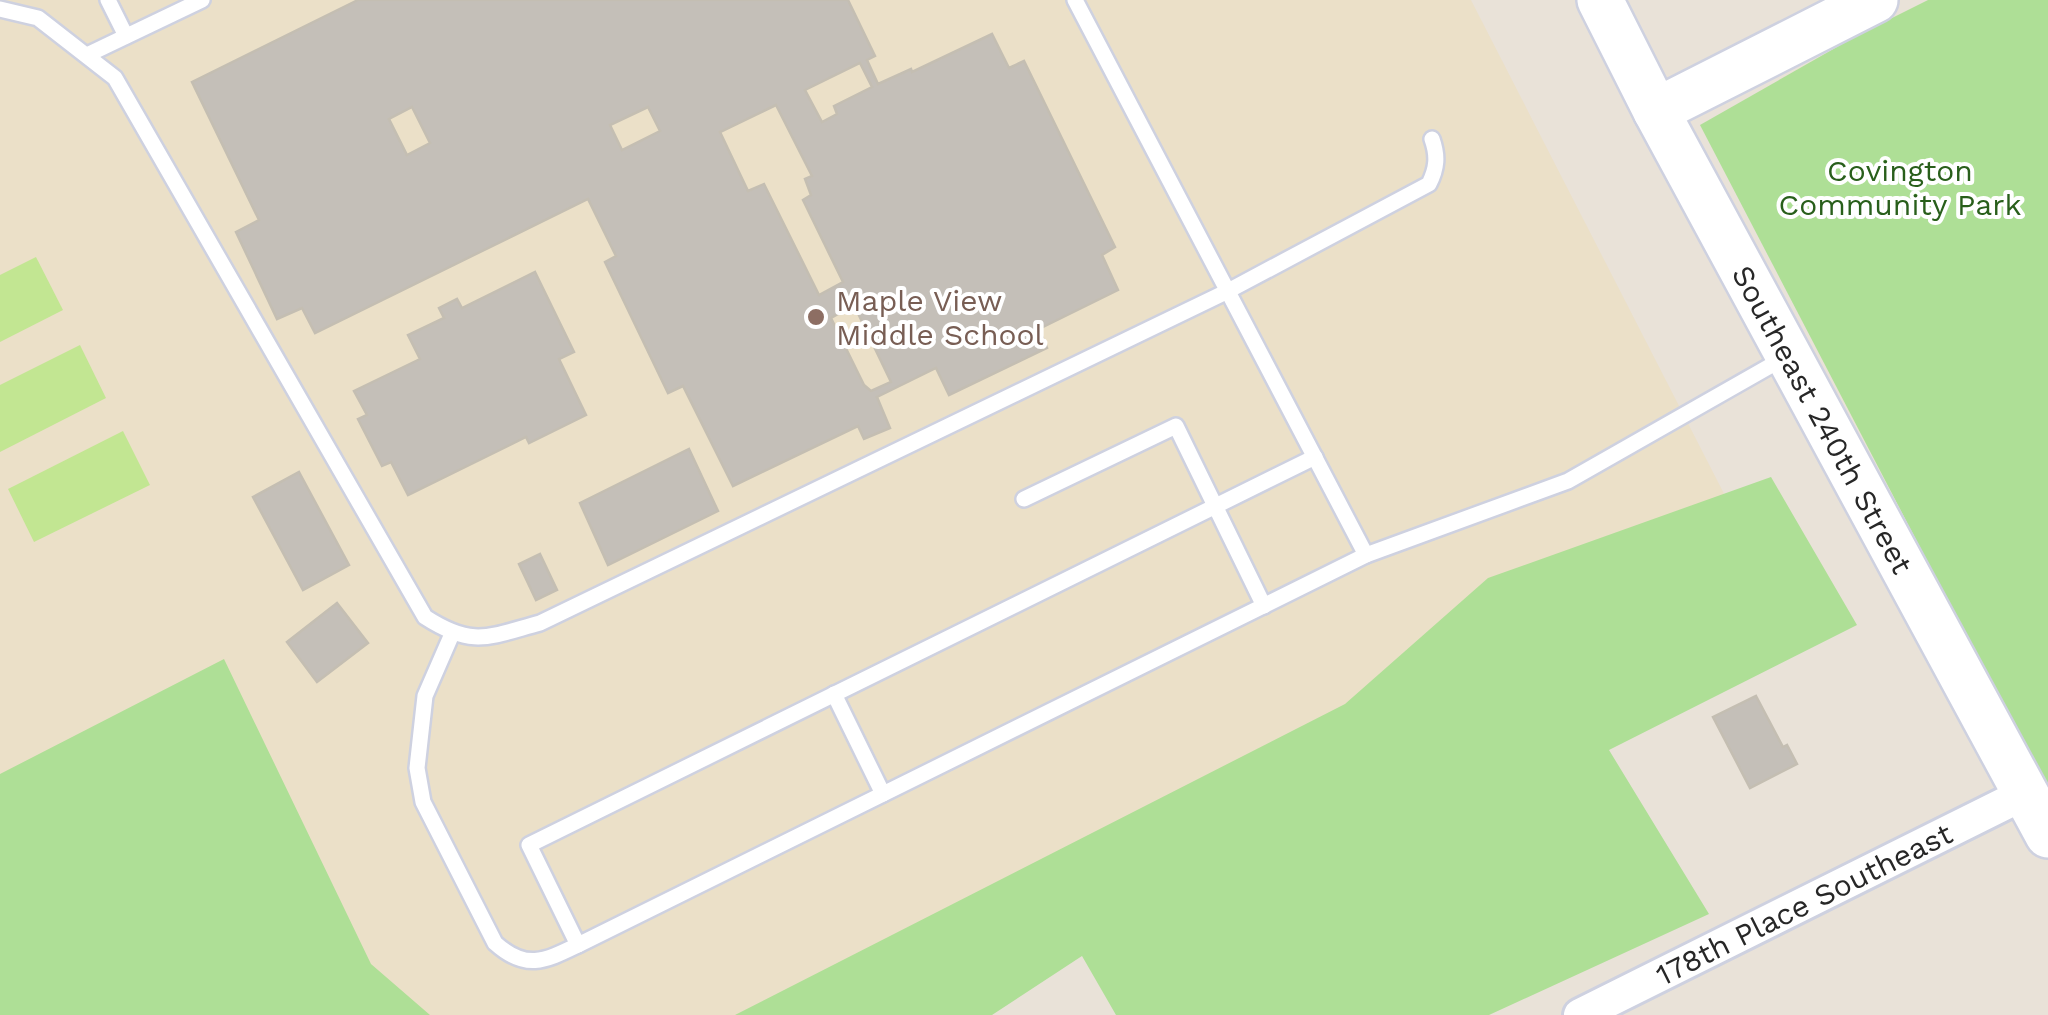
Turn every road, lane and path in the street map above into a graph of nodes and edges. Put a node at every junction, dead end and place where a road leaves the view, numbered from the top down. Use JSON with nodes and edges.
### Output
{"nodes":[{"id":1,"x":40,"y":0,"type":"edge"},
{"id":2,"x":108,"y":0,"type":"edge"},
{"id":3,"x":202,"y":0,"type":"edge"},
{"id":4,"x":1076,"y":0,"type":"edge"},
{"id":5,"x":1600,"y":0,"type":"edge"},
{"id":6,"x":1875,"y":0,"type":"edge"},
{"id":7,"x":0,"y":9,"type":"edge"},
{"id":8,"x":23,"y":14,"type":"junction"},
{"id":9,"x":126,"y":36,"type":"junction"},
{"id":10,"x":87,"y":55,"type":"junction"},
{"id":11,"x":1656,"y":111,"type":"junction"},
{"id":12,"x":1432,"y":139,"type":"dead end"},
{"id":13,"x":1228,"y":291,"type":"junction"},
{"id":14,"x":1788,"y":355,"type":"junction"},
{"id":15,"x":1315,"y":457,"type":"junction"},
{"id":16,"x":1024,"y":499,"type":"dead end"},
{"id":17,"x":1214,"y":506,"type":"junction"},
{"id":18,"x":1366,"y":555,"type":"junction"},
{"id":19,"x":1264,"y":606,"type":"junction"},
{"id":20,"x":452,"y":634,"type":"junction"},
{"id":21,"x":834,"y":694,"type":"junction"},
{"id":22,"x":883,"y":794,"type":"junction"},
{"id":23,"x":2026,"y":794,"type":"junction"},
{"id":24,"x":2048,"y":836,"type":"edge"},
{"id":25,"x":578,"y":945,"type":"junction"},
{"id":26,"x":1580,"y":1015,"type":"edge"}],
"edges":[{"from":1,"to":8,"type":"lane"},
{"from":2,"to":9,"type":"lane"},
{"from":3,"to":9,"type":"lane"},
{"from":4,"to":13,"type":"lane"},
{"from":5,"to":11,"type":"main road","name":"Southeast 240th Street"},
{"from":6,"to":11,"type":"main road"},
{"from":7,"to":8,"type":"lane"},
{"from":8,"to":10,"type":"lane"},
{"from":9,"to":10,"type":"lane"},
{"from":10,"to":20,"type":"lane"},
{"from":11,"to":14,"type":"main road","name":"Southeast 240th Street"},
{"from":12,"to":13,"type":"lane"},
{"from":13,"to":15,"type":"lane"},
{"from":13,"to":20,"type":"lane"},
{"from":14,"to":18,"type":"lane"},
{"from":14,"to":23,"type":"main road","name":"Southeast 240th Street"},
{"from":15,"to":17,"type":"lane"},
{"from":15,"to":18,"type":"lane"},
{"from":16,"to":17,"type":"lane"},
{"from":17,"to":19,"type":"lane"},
{"from":17,"to":21,"type":"lane"},
{"from":18,"to":19,"type":"lane"},
{"from":19,"to":22,"type":"lane"},
{"from":20,"to":25,"type":"lane"},
{"from":21,"to":22,"type":"lane"},
{"from":21,"to":25,"type":"lane"},
{"from":22,"to":25,"type":"lane"},
{"from":23,"to":24,"type":"main road","name":"Southeast 240th Street"},
{"from":23,"to":26,"type":"street","name":"178th Place Southeast"}]}
